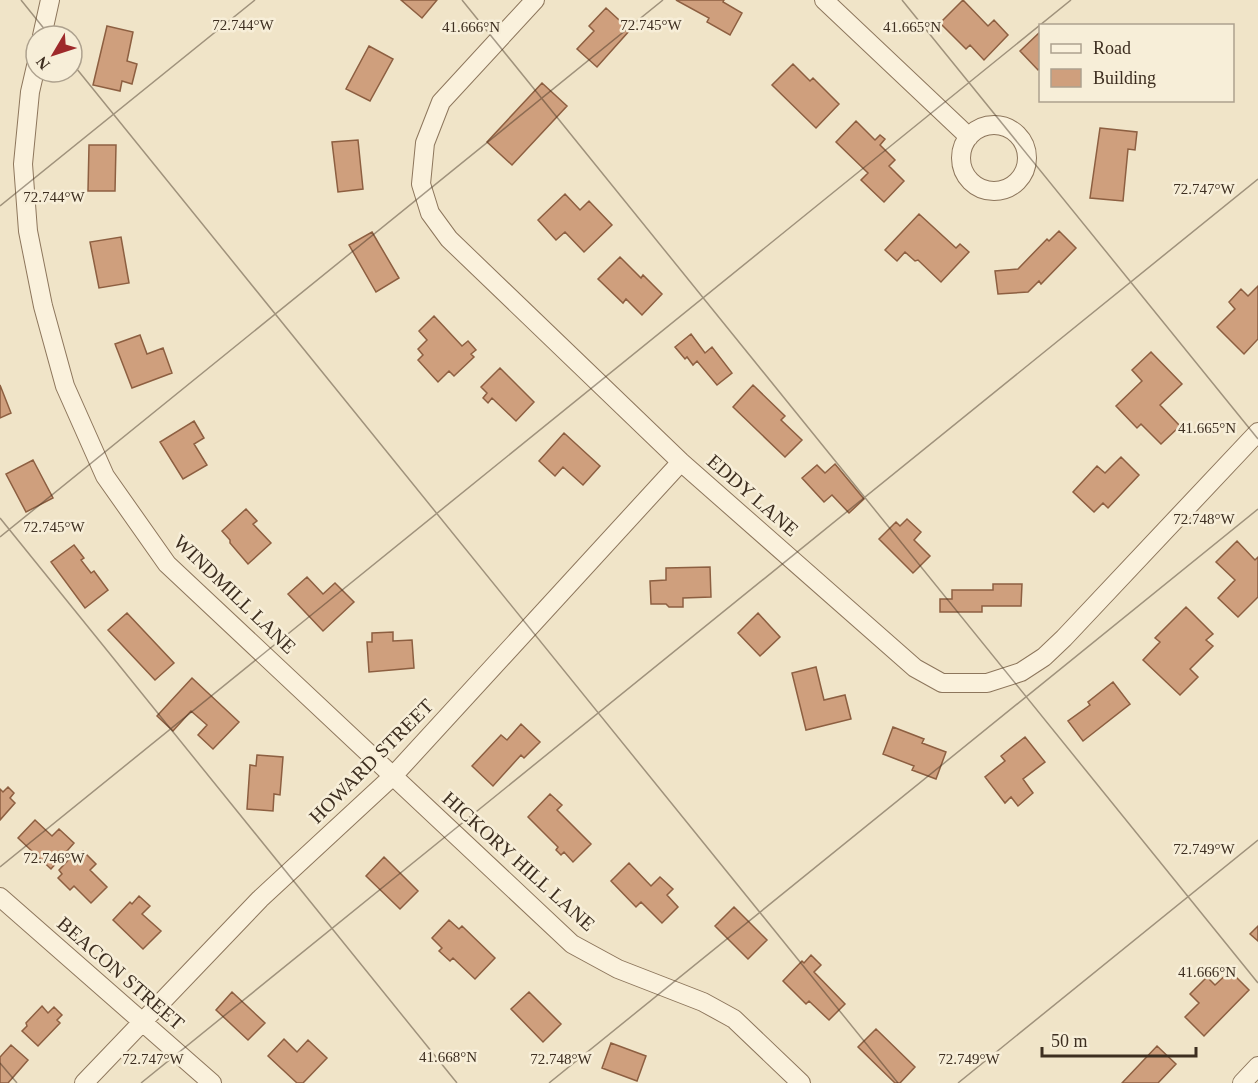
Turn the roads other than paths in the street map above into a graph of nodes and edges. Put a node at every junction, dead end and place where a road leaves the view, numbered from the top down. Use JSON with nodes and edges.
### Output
{"nodes":[{"id":1,"x":50,"y":0,"type":"edge"},
{"id":2,"x":535,"y":0,"type":"edge"},
{"id":3,"x":824,"y":0,"type":"edge"},
{"id":4,"x":45,"y":24,"type":"edge"},
{"id":5,"x":32,"y":84,"type":"edge"},
{"id":6,"x":969,"y":137,"type":"dead end"},
{"id":7,"x":1258,"y":432,"type":"edge"},
{"id":8,"x":681,"y":462,"type":"junction"},
{"id":9,"x":393,"y":776,"type":"junction"},
{"id":10,"x":0,"y":897,"type":"edge"},
{"id":11,"x":143,"y":1022,"type":"junction"},
{"id":12,"x":1258,"y":1066,"type":"edge"},
{"id":13,"x":84,"y":1083,"type":"edge"},
{"id":14,"x":212,"y":1083,"type":"edge"},
{"id":15,"x":801,"y":1083,"type":"edge"},
{"id":16,"x":1242,"y":1083,"type":"edge"}],
"edges":[{"from":1,"to":4,"type":"street"},
{"from":2,"to":8,"type":"street","name":"EDDY LANE"},
{"from":3,"to":6,"type":"street"},
{"from":5,"to":9,"type":"street","name":"WINDMILL LANE"},
{"from":7,"to":8,"type":"street","name":"EDDY LANE"},
{"from":8,"to":9,"type":"street","name":"HOWARD STREET"},
{"from":9,"to":11,"type":"street","name":"HOWARD STREET"},
{"from":9,"to":15,"type":"street","name":"HICKORY HILL LANE"},
{"from":10,"to":11,"type":"street","name":"BEACON STREET"},
{"from":11,"to":13,"type":"street","name":"HOWARD STREET"},
{"from":11,"to":14,"type":"street","name":"BEACON STREET"},
{"from":12,"to":16,"type":"street"}]}
